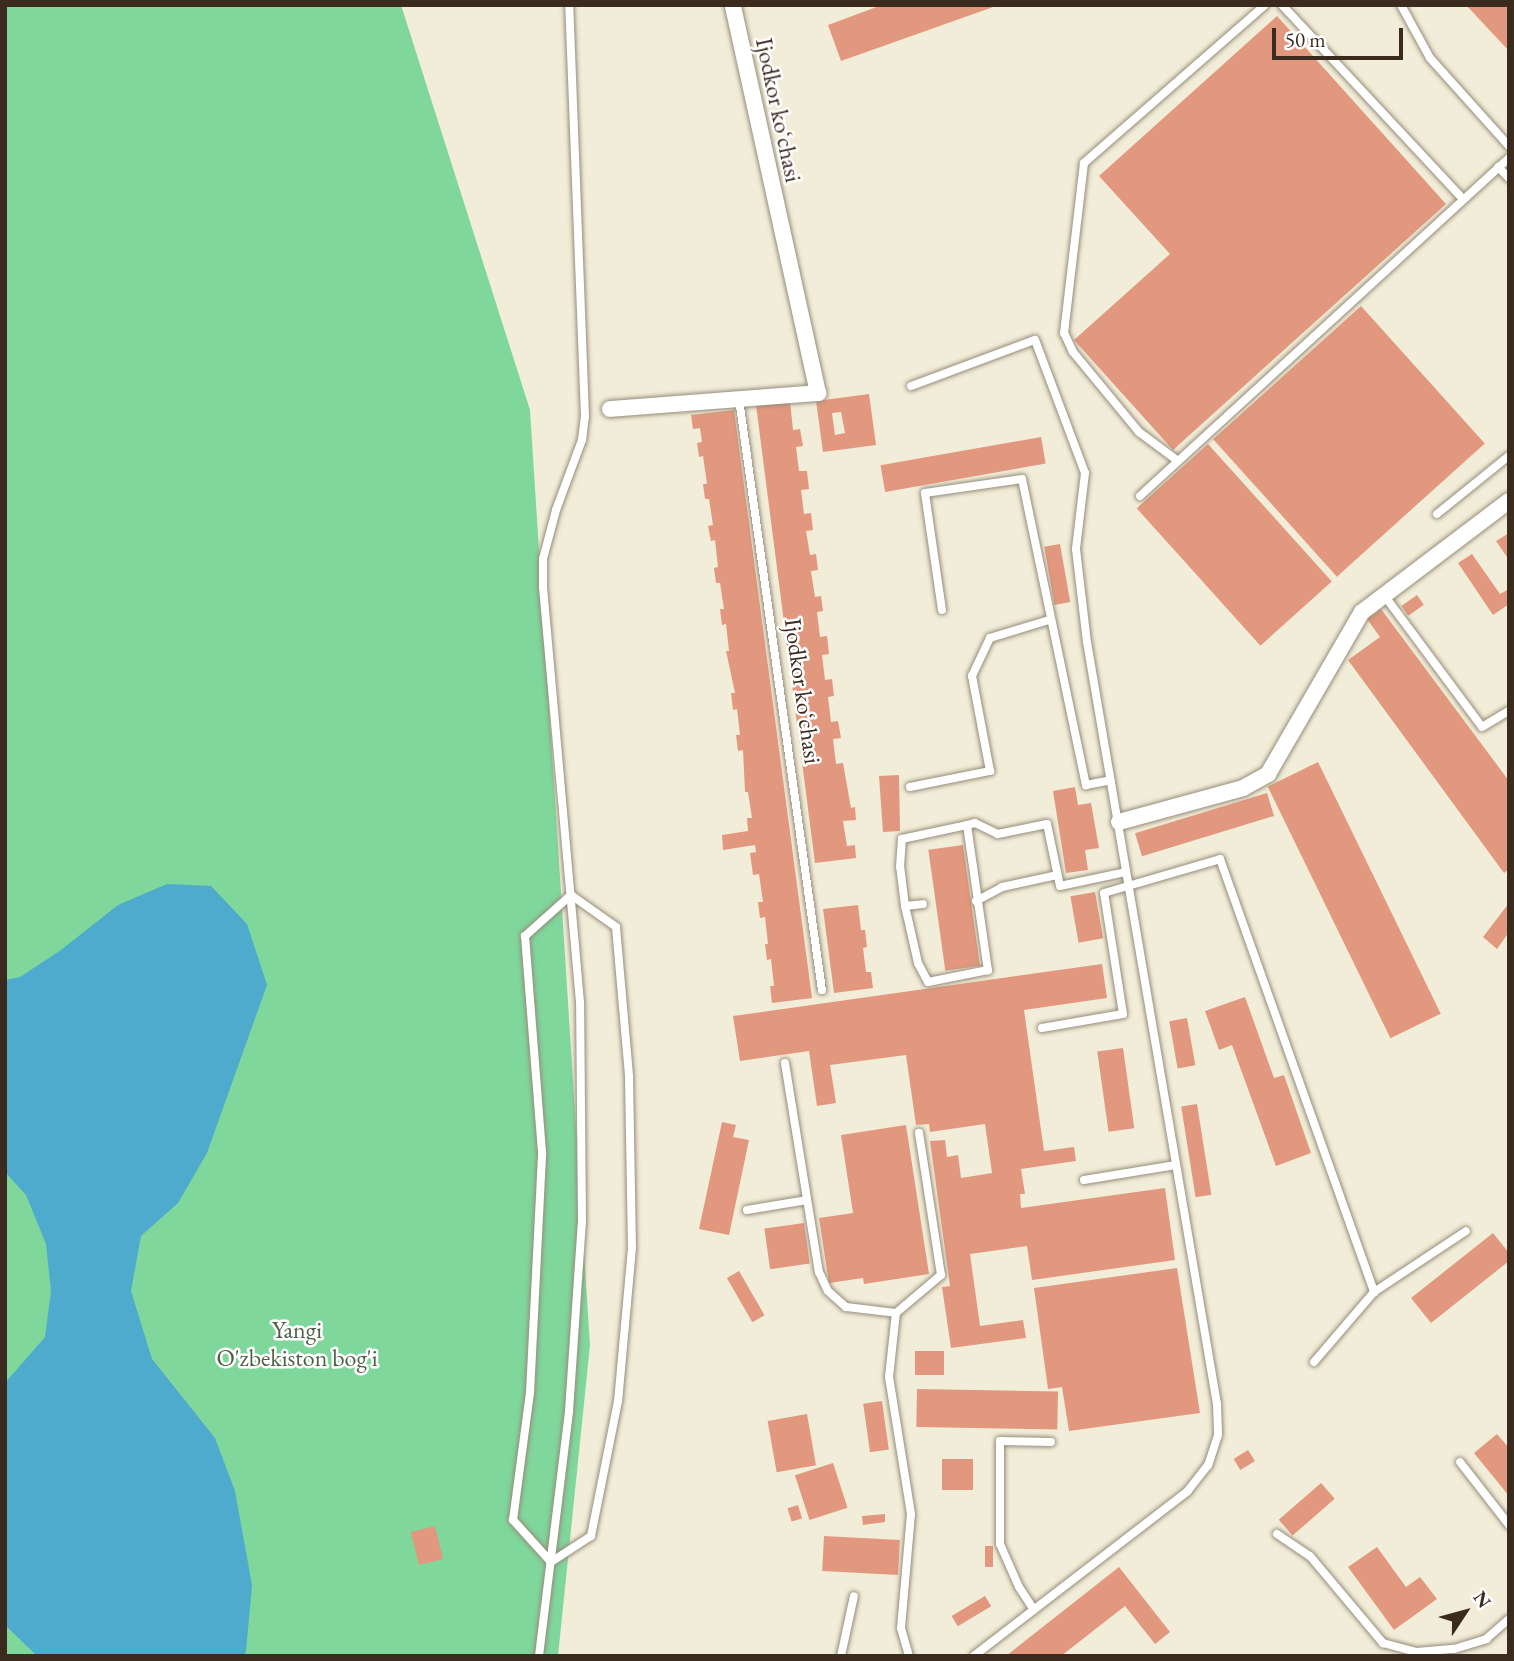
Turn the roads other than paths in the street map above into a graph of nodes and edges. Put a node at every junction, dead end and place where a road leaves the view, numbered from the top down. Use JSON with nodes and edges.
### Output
{"nodes":[{"id":1,"x":569,"y":5,"type":"edge"},
{"id":2,"x":733,"y":5,"type":"edge"},
{"id":3,"x":1265,"y":5,"type":"edge"},
{"id":4,"x":1282,"y":5,"type":"edge"},
{"id":5,"x":1401,"y":5,"type":"edge"},
{"id":6,"x":1509,"y":146,"type":"edge"},
{"id":7,"x":1509,"y":158,"type":"edge"},
{"id":8,"x":1498,"y":167,"type":"junction"},
{"id":9,"x":1509,"y":178,"type":"edge"},
{"id":10,"x":1463,"y":199,"type":"junction"},
{"id":11,"x":911,"y":386,"type":"dead end"},
{"id":12,"x":739,"y":399,"type":"junction"},
{"id":13,"x":610,"y":409,"type":"dead end"},
{"id":14,"x":1509,"y":456,"type":"edge"},
{"id":15,"x":1178,"y":461,"type":"junction"},
{"id":16,"x":1140,"y":496,"type":"dead end"},
{"id":17,"x":1509,"y":501,"type":"edge"},
{"id":18,"x":1437,"y":514,"type":"dead end"},
{"id":19,"x":1384,"y":595,"type":"junction"},
{"id":20,"x":942,"y":610,"type":"dead end"},
{"id":21,"x":1049,"y":620,"type":"junction"},
{"id":22,"x":1509,"y":711,"type":"edge"},
{"id":23,"x":1111,"y":780,"type":"junction"},
{"id":24,"x":910,"y":787,"type":"dead end"},
{"id":25,"x":1119,"y":822,"type":"junction"},
{"id":26,"x":967,"y":825,"type":"junction"},
{"id":27,"x":1126,"y":872,"type":"junction"},
{"id":28,"x":1058,"y":875,"type":"junction"},
{"id":29,"x":1130,"y":888,"type":"junction"},
{"id":30,"x":571,"y":895,"type":"junction"},
{"id":31,"x":976,"y":901,"type":"junction"},
{"id":32,"x":923,"y":904,"type":"dead end"},
{"id":33,"x":905,"y":906,"type":"junction"},
{"id":34,"x":822,"y":990,"type":"dead end"},
{"id":35,"x":1042,"y":1028,"type":"dead end"},
{"id":36,"x":785,"y":1063,"type":"dead end"},
{"id":37,"x":919,"y":1132,"type":"dead end"},
{"id":38,"x":1176,"y":1165,"type":"junction"},
{"id":39,"x":1084,"y":1180,"type":"dead end"},
{"id":40,"x":807,"y":1200,"type":"junction"},
{"id":41,"x":747,"y":1210,"type":"dead end"},
{"id":42,"x":1466,"y":1231,"type":"dead end"},
{"id":43,"x":1374,"y":1292,"type":"junction"},
{"id":44,"x":896,"y":1313,"type":"junction"},
{"id":45,"x":1314,"y":1362,"type":"dead end"},
{"id":46,"x":1051,"y":1442,"type":"dead end"},
{"id":47,"x":1460,"y":1462,"type":"dead end"},
{"id":48,"x":1509,"y":1525,"type":"edge"},
{"id":49,"x":1277,"y":1534,"type":"dead end"},
{"id":50,"x":551,"y":1562,"type":"junction"},
{"id":51,"x":853,"y":1595,"type":"dead end"},
{"id":52,"x":1034,"y":1609,"type":"junction"},
{"id":53,"x":1509,"y":1619,"type":"edge"},
{"id":54,"x":539,"y":1656,"type":"edge"},
{"id":55,"x":841,"y":1656,"type":"edge"},
{"id":56,"x":909,"y":1656,"type":"edge"},
{"id":57,"x":974,"y":1656,"type":"edge"}],
"edges":[{"from":1,"to":30,"type":"lane"},
{"from":2,"to":12,"type":"street","name":"Ijodkor koʻchasi"},
{"from":3,"to":15,"type":"lane"},
{"from":4,"to":10,"type":"lane"},
{"from":5,"to":6,"type":"lane"},
{"from":7,"to":8,"type":"lane"},
{"from":8,"to":9,"type":"lane"},
{"from":8,"to":10,"type":"lane"},
{"from":10,"to":15,"type":"lane"},
{"from":11,"to":23,"type":"lane"},
{"from":12,"to":13,"type":"street","name":"Ijodkor koʻchasi"},
{"from":12,"to":34,"type":"lane","name":"Ijodkor koʻchasi"},
{"from":14,"to":18,"type":"lane"},
{"from":15,"to":16,"type":"lane"},
{"from":17,"to":19,"type":"street"},
{"from":19,"to":22,"type":"lane"},
{"from":19,"to":25,"type":"street"},
{"from":20,"to":21,"type":"lane"},
{"from":21,"to":23,"type":"lane"},
{"from":21,"to":24,"type":"lane"},
{"from":23,"to":25,"type":"lane"},
{"from":25,"to":27,"type":"lane"},
{"from":26,"to":28,"type":"lane"},
{"from":26,"to":31,"type":"lane"},
{"from":26,"to":33,"type":"lane"},
{"from":27,"to":28,"type":"lane"},
{"from":27,"to":29,"type":"lane"},
{"from":28,"to":31,"type":"lane"},
{"from":29,"to":35,"type":"lane"},
{"from":29,"to":38,"type":"lane"},
{"from":29,"to":43,"type":"lane"},
{"from":30,"to":50,"type":"lane"},
{"from":30,"to":50,"type":"lane"},
{"from":30,"to":50,"type":"lane"},
{"from":31,"to":33,"type":"lane"},
{"from":32,"to":33,"type":"lane"},
{"from":36,"to":40,"type":"lane"},
{"from":37,"to":44,"type":"lane"},
{"from":38,"to":39,"type":"lane"},
{"from":38,"to":52,"type":"lane"},
{"from":40,"to":41,"type":"lane"},
{"from":40,"to":44,"type":"lane"},
{"from":42,"to":43,"type":"lane"},
{"from":43,"to":45,"type":"lane"},
{"from":44,"to":56,"type":"lane"},
{"from":46,"to":52,"type":"lane"},
{"from":47,"to":48,"type":"lane"},
{"from":49,"to":53,"type":"lane"},
{"from":50,"to":54,"type":"lane"},
{"from":51,"to":55,"type":"lane"},
{"from":52,"to":57,"type":"lane"}]}
